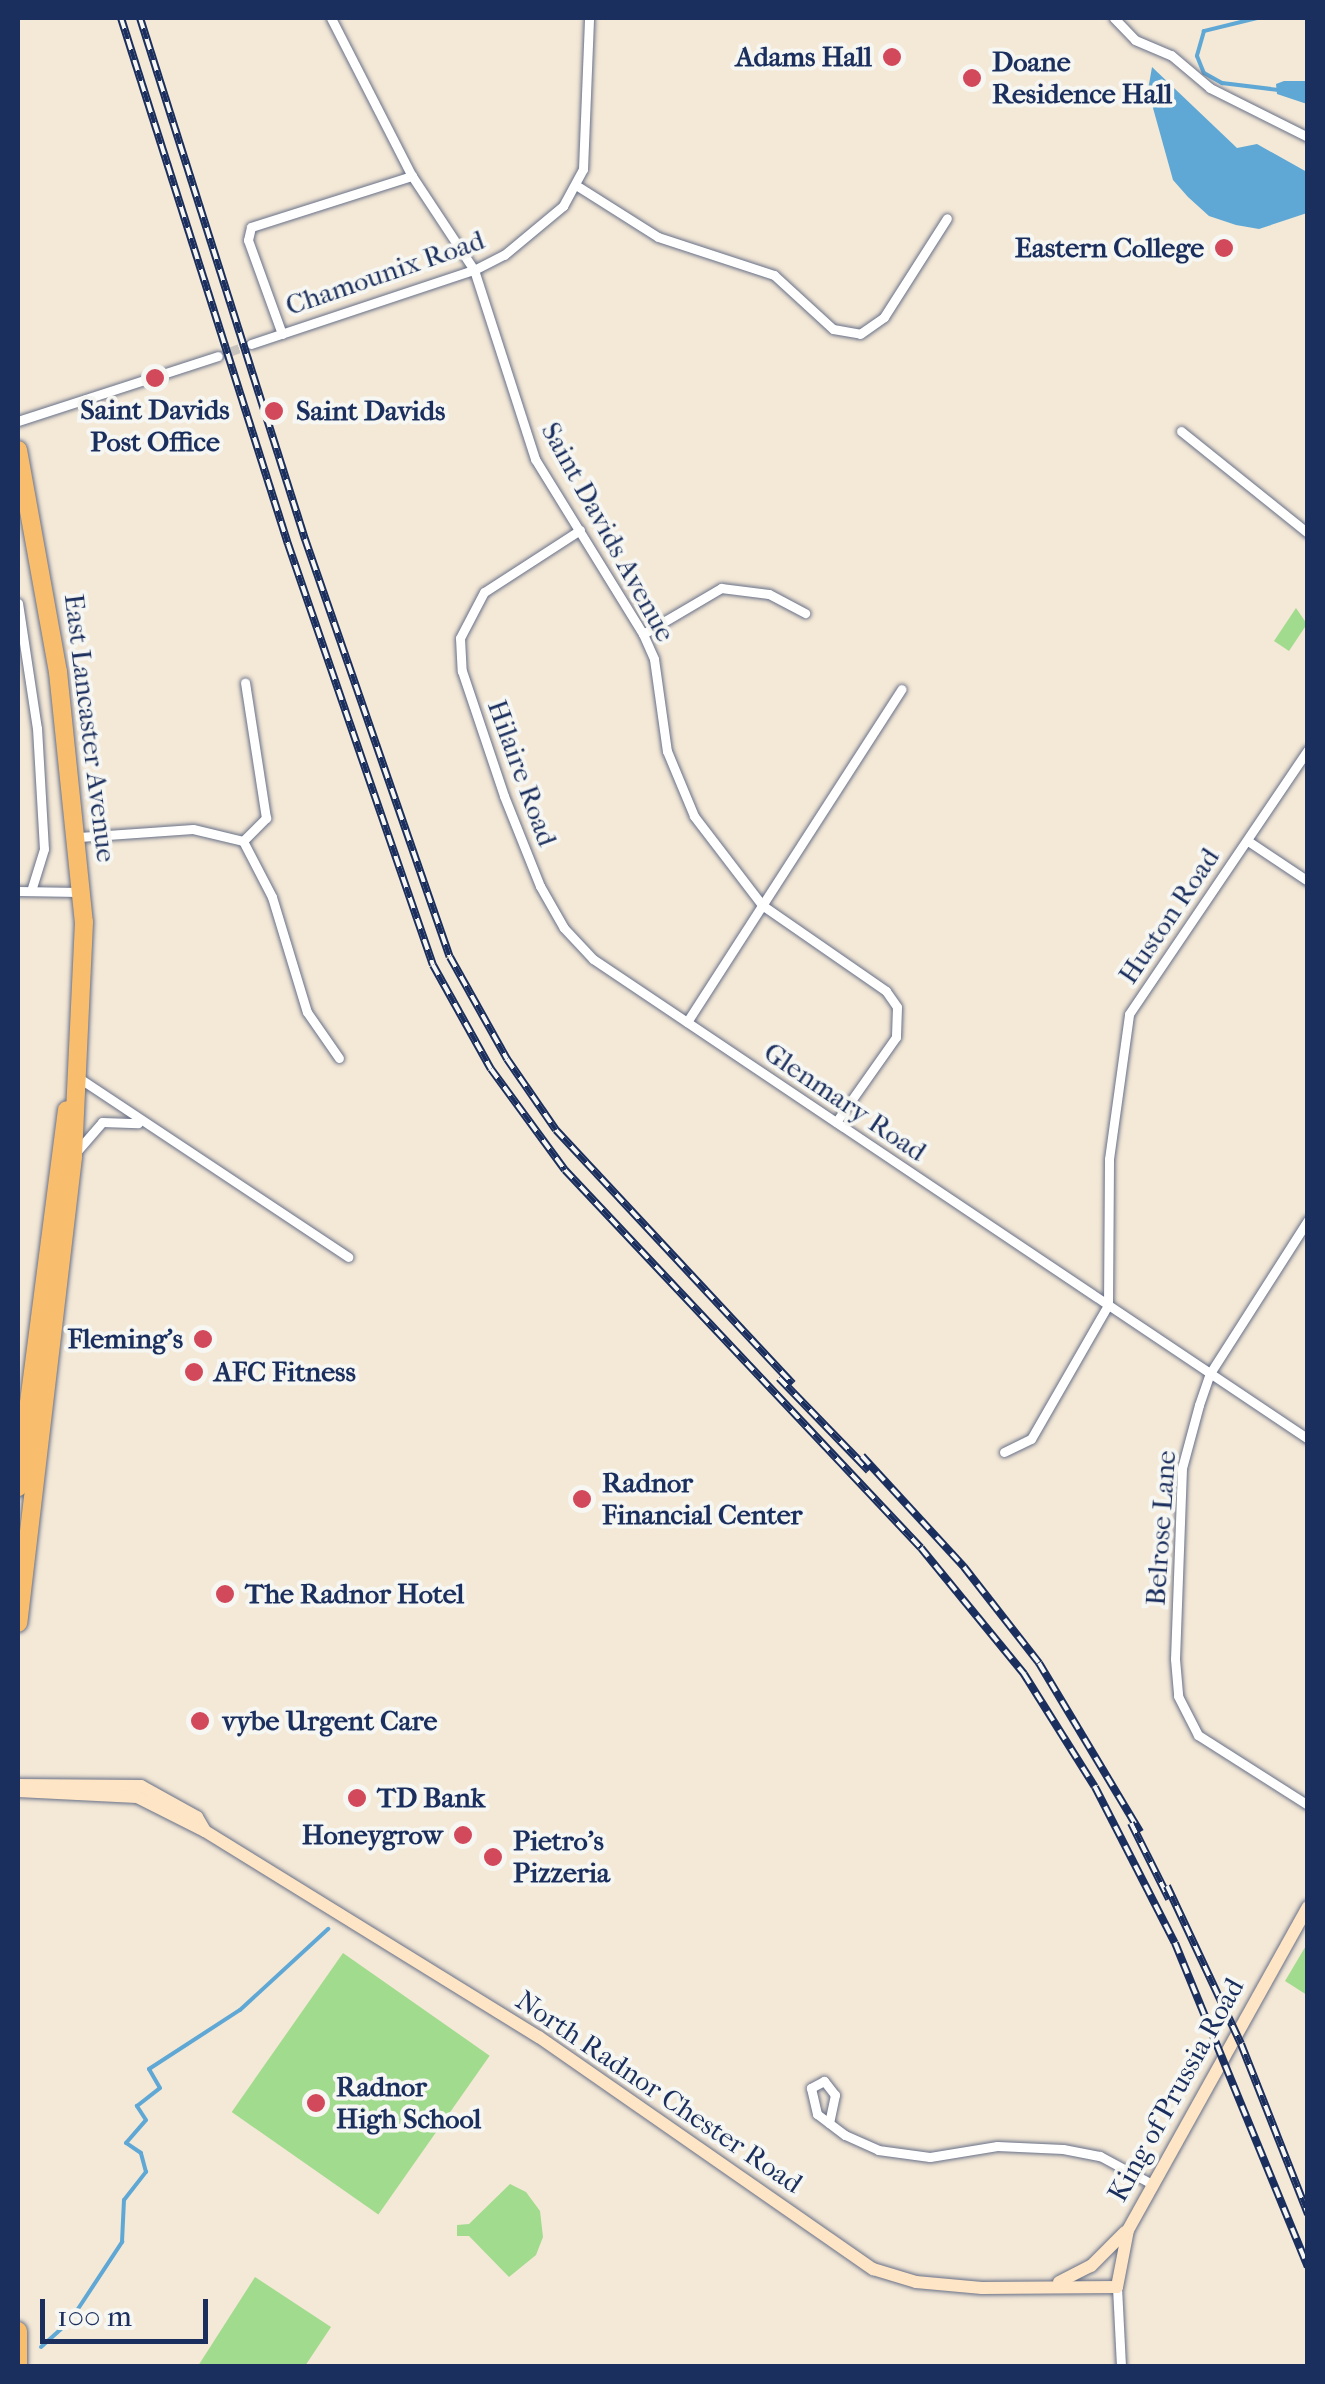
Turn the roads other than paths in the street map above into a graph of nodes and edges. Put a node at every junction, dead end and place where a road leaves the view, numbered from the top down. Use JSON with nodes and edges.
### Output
{"nodes":[{"id":1,"x":332,"y":18,"type":"edge"},
{"id":2,"x":589,"y":18,"type":"edge"},
{"id":3,"x":1114,"y":18,"type":"edge"},
{"id":4,"x":1308,"y":137,"type":"edge"},
{"id":5,"x":412,"y":176,"type":"junction"},
{"id":6,"x":579,"y":187,"type":"junction"},
{"id":7,"x":947,"y":218,"type":"dead end"},
{"id":8,"x":474,"y":270,"type":"junction"},
{"id":9,"x":282,"y":334,"type":"junction"},
{"id":10,"x":251,"y":344,"type":"tunnel mouth"},
{"id":11,"x":218,"y":356,"type":"tunnel mouth"},
{"id":12,"x":18,"y":421,"type":"edge"},
{"id":13,"x":1181,"y":431,"type":"dead end"},
{"id":14,"x":18,"y":450,"type":"edge"},
{"id":15,"x":580,"y":530,"type":"junction"},
{"id":16,"x":1308,"y":533,"type":"edge"},
{"id":17,"x":18,"y":602,"type":"edge"},
{"id":18,"x":805,"y":613,"type":"dead end"},
{"id":19,"x":644,"y":634,"type":"junction"},
{"id":20,"x":246,"y":684,"type":"dead end"},
{"id":21,"x":902,"y":689,"type":"dead end"},
{"id":22,"x":1308,"y":750,"type":"edge"},
{"id":23,"x":79,"y":837,"type":"junction"},
{"id":24,"x":243,"y":841,"type":"junction"},
{"id":25,"x":1248,"y":841,"type":"junction"},
{"id":26,"x":1308,"y":881,"type":"edge"},
{"id":27,"x":18,"y":891,"type":"edge"},
{"id":28,"x":31,"y":891,"type":"junction"},
{"id":29,"x":83,"y":892,"type":"junction"},
{"id":30,"x":762,"y":905,"type":"junction"},
{"id":31,"x":687,"y":1022,"type":"junction"},
{"id":32,"x":339,"y":1058,"type":"dead end"},
{"id":33,"x":74,"y":1075,"type":"junction"},
{"id":34,"x":836,"y":1122,"type":"junction"},
{"id":35,"x":141,"y":1124,"type":"junction"},
{"id":36,"x":74,"y":1158,"type":"junction"},
{"id":37,"x":1308,"y":1220,"type":"edge"},
{"id":38,"x":348,"y":1257,"type":"dead end"},
{"id":39,"x":1108,"y":1305,"type":"junction"},
{"id":40,"x":1210,"y":1372,"type":"junction"},
{"id":41,"x":1308,"y":1440,"type":"edge"},
{"id":42,"x":1004,"y":1452,"type":"dead end"},
{"id":43,"x":18,"y":1487,"type":"edge"},
{"id":44,"x":18,"y":1623,"type":"edge"},
{"id":45,"x":18,"y":1788,"type":"edge"},
{"id":46,"x":1308,"y":1805,"type":"edge"},
{"id":47,"x":1308,"y":1907,"type":"edge"},
{"id":48,"x":829,"y":2123,"type":"dead end"},
{"id":49,"x":1152,"y":2184,"type":"junction"},
{"id":50,"x":1128,"y":2230,"type":"junction"},
{"id":51,"x":1047,"y":2286,"type":"junction"},
{"id":52,"x":1117,"y":2288,"type":"junction"},
{"id":53,"x":18,"y":2331,"type":"edge"},
{"id":54,"x":18,"y":2366,"type":"edge"},
{"id":55,"x":1121,"y":2366,"type":"edge"}],
"edges":[{"from":1,"to":5,"type":"street","name":"Saint Davids Avenue"},
{"from":2,"to":6,"type":"street"},
{"from":3,"to":4,"type":"street"},
{"from":5,"to":8,"type":"street","name":"Saint Davids Avenue"},
{"from":5,"to":9,"type":"street"},
{"from":6,"to":7,"type":"street"},
{"from":6,"to":8,"type":"street","name":"Chamounix Road"},
{"from":8,"to":9,"type":"street","name":"Chamounix Road"},
{"from":8,"to":15,"type":"street","name":"Saint Davids Avenue"},
{"from":9,"to":10,"type":"street","name":"Chamounix Road"},
{"from":11,"to":12,"type":"street"},
{"from":13,"to":16,"type":"street"},
{"from":14,"to":23,"type":"highway","name":"East Lancaster Avenue"},
{"from":15,"to":19,"type":"street","name":"Saint Davids Avenue"},
{"from":15,"to":31,"type":"street","name":"Hilaire Road"},
{"from":17,"to":28,"type":"street"},
{"from":18,"to":19,"type":"street"},
{"from":19,"to":30,"type":"street","name":"Saint Davids Avenue"},
{"from":20,"to":24,"type":"street"},
{"from":21,"to":30,"type":"street"},
{"from":22,"to":25,"type":"street","name":"Huston Road"},
{"from":23,"to":24,"type":"street"},
{"from":23,"to":29,"type":"highway","name":"East Lancaster Avenue"},
{"from":24,"to":32,"type":"street"},
{"from":25,"to":26,"type":"street"},
{"from":25,"to":39,"type":"street","name":"Huston Road"},
{"from":27,"to":28,"type":"street"},
{"from":28,"to":29,"type":"street"},
{"from":29,"to":33,"type":"highway","name":"East Lancaster Avenue"},
{"from":30,"to":31,"type":"street"},
{"from":30,"to":34,"type":"street"},
{"from":31,"to":34,"type":"street","name":"Glenmary Road"},
{"from":33,"to":35,"type":"street"},
{"from":33,"to":36,"type":"highway","name":"East Lancaster Avenue"},
{"from":33,"to":43,"type":"highway","name":"East Lancaster Avenue"},
{"from":34,"to":39,"type":"street","name":"Glenmary Road"},
{"from":35,"to":36,"type":"street"},
{"from":35,"to":38,"type":"street"},
{"from":36,"to":44,"type":"highway","name":"East Lancaster Avenue"},
{"from":37,"to":40,"type":"street","name":"Belrose Lane"},
{"from":39,"to":40,"type":"street","name":"Glenmary Road"},
{"from":39,"to":42,"type":"street"},
{"from":40,"to":41,"type":"street","name":"Glenmary Road"},
{"from":40,"to":46,"type":"street","name":"Belrose Lane"},
{"from":45,"to":51,"type":"main road","name":"North Radnor Chester Road"},
{"from":47,"to":49,"type":"main road","name":"King of Prussia Road"},
{"from":48,"to":49,"type":"street"},
{"from":49,"to":50,"type":"main road","name":"King of Prussia Road"},
{"from":50,"to":51,"type":"main road"},
{"from":50,"to":52,"type":"main road","name":"King of Prussia Road"},
{"from":51,"to":52,"type":"main road","name":"North Radnor Chester Road"},
{"from":52,"to":55,"type":"street","name":"King of Prussia Road"},
{"from":53,"to":54,"type":"highway"}]}
